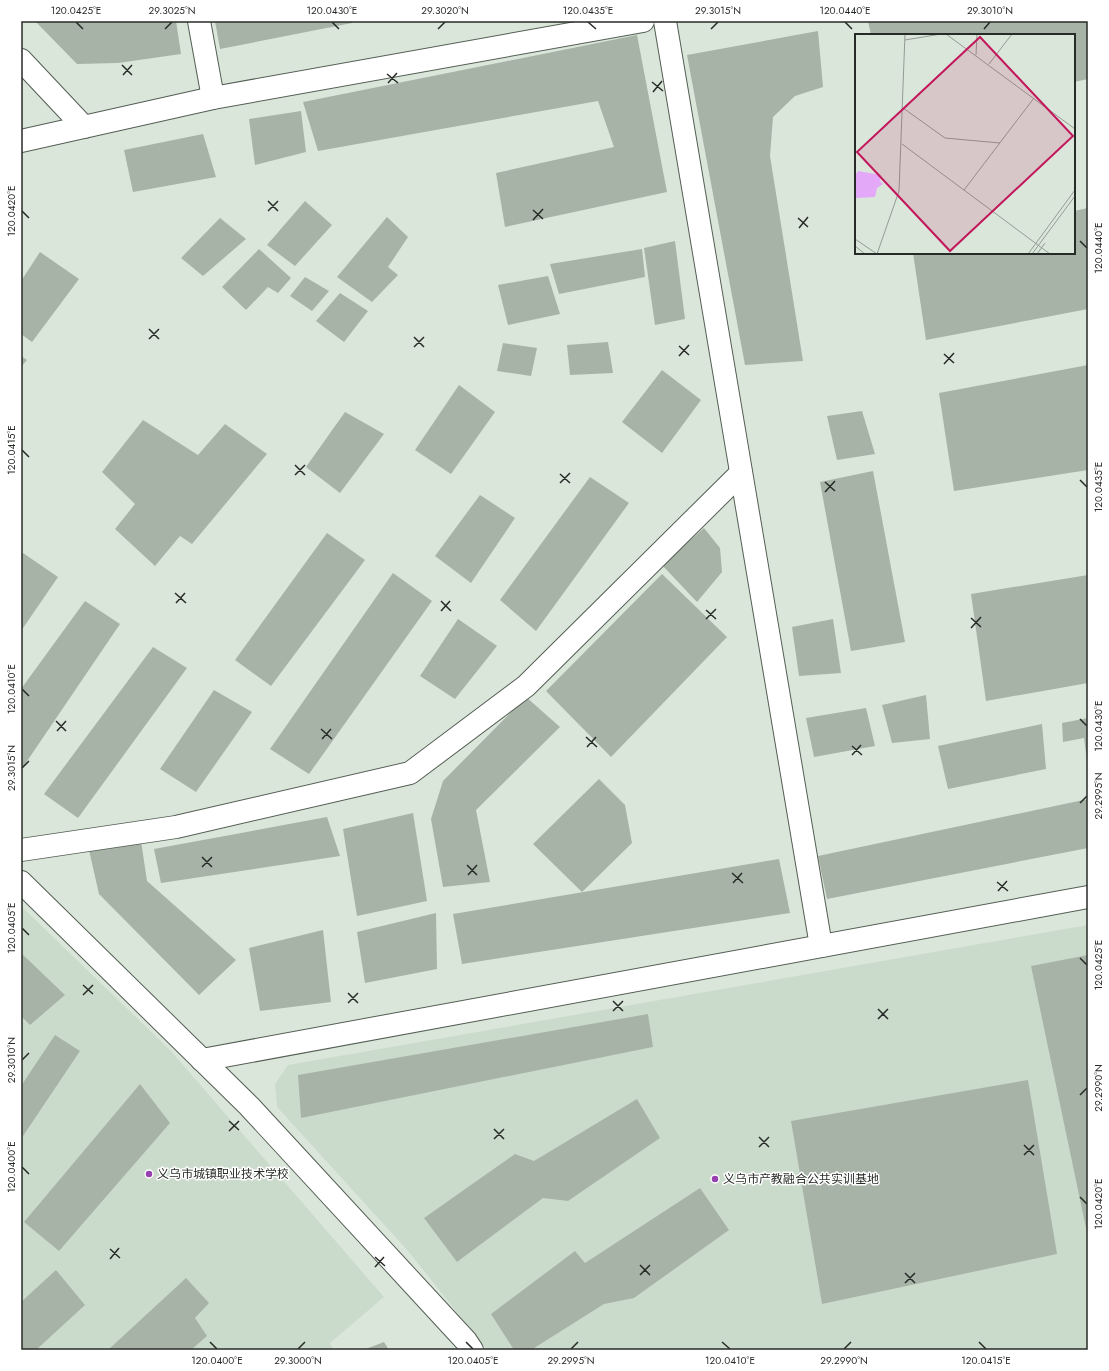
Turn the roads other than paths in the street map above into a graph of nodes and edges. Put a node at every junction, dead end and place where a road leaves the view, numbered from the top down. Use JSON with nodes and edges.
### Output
{"nodes":[{"id":1,"x":199,"y":21,"type":"edge"},
{"id":2,"x":642,"y":21,"type":"edge"},
{"id":3,"x":665,"y":21,"type":"edge"},
{"id":4,"x":21,"y":60,"type":"edge"},
{"id":5,"x":213,"y":98,"type":"junction"},
{"id":6,"x":84,"y":127,"type":"junction"},
{"id":7,"x":21,"y":141,"type":"edge"},
{"id":8,"x":741,"y":473,"type":"junction"},
{"id":9,"x":21,"y":850,"type":"edge"},
{"id":10,"x":21,"y":882,"type":"edge"},
{"id":11,"x":1088,"y":897,"type":"edge"},
{"id":12,"x":821,"y":946,"type":"junction"},
{"id":13,"x":202,"y":1060,"type":"junction"},
{"id":14,"x":472,"y":1350,"type":"edge"}],
"edges":[{"from":1,"to":5,"type":"street"},
{"from":2,"to":5,"type":"street"},
{"from":3,"to":8,"type":"street"},
{"from":4,"to":6,"type":"street"},
{"from":5,"to":6,"type":"street"},
{"from":6,"to":7,"type":"street"},
{"from":8,"to":9,"type":"street"},
{"from":8,"to":12,"type":"street"},
{"from":10,"to":13,"type":"street"},
{"from":11,"to":12,"type":"street"},
{"from":12,"to":13,"type":"street"},
{"from":13,"to":14,"type":"street"}]}
